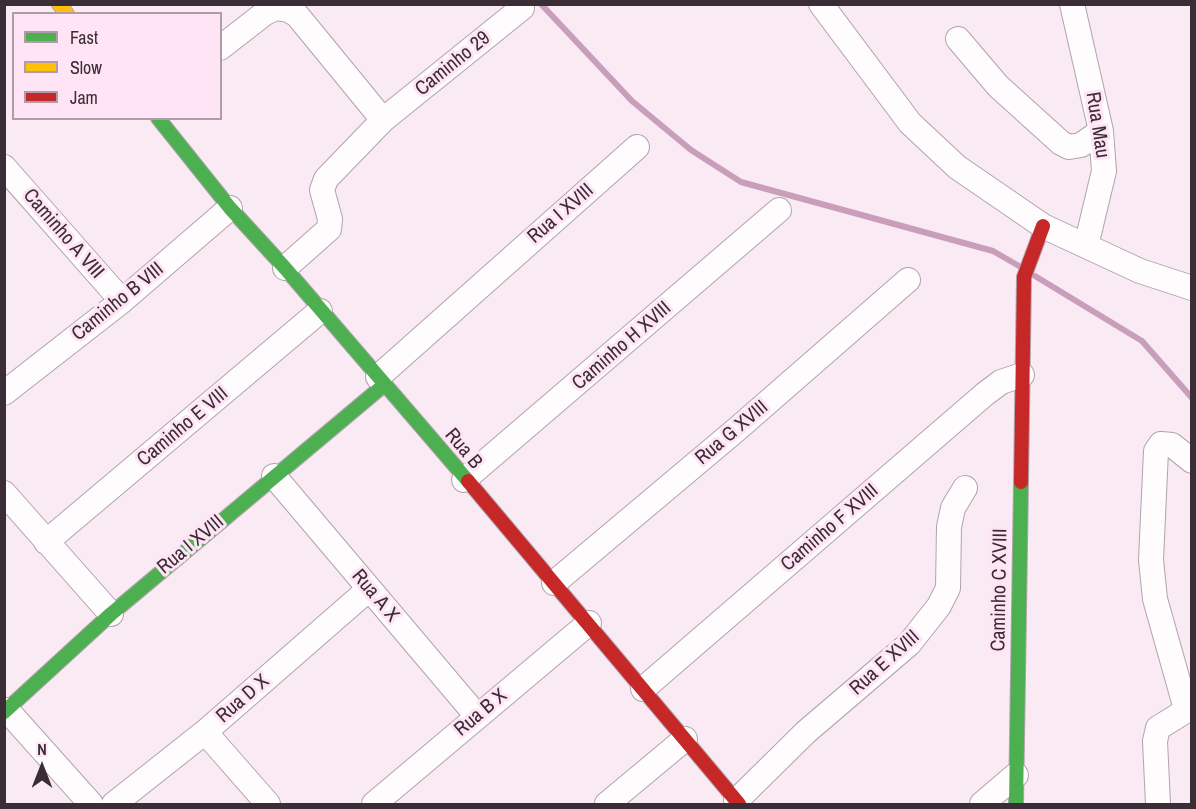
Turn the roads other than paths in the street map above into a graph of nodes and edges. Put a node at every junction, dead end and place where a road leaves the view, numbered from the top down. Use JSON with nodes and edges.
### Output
{"nodes":[{"id":1,"x":821,"y":4,"type":"edge"},
{"id":2,"x":1072,"y":4,"type":"edge"},
{"id":3,"x":522,"y":8,"type":"dead end"},
{"id":4,"x":958,"y":39,"type":"dead end"},
{"id":5,"x":222,"y":46,"type":"edge"},
{"id":6,"x":160,"y":120,"type":"edge"},
{"id":7,"x":383,"y":120,"type":"junction"},
{"id":8,"x":1101,"y":131,"type":"junction"},
{"id":9,"x":637,"y":147,"type":"dead end"},
{"id":10,"x":8,"y":178,"type":"edge"},
{"id":11,"x":230,"y":208,"type":"junction"},
{"id":12,"x":779,"y":210,"type":"dead end"},
{"id":13,"x":1039,"y":235,"type":"junction"},
{"id":14,"x":1086,"y":246,"type":"junction"},
{"id":15,"x":285,"y":268,"type":"junction"},
{"id":16,"x":908,"y":280,"type":"dead end"},
{"id":17,"x":1191,"y":288,"type":"edge"},
{"id":18,"x":122,"y":301,"type":"junction"},
{"id":19,"x":320,"y":311,"type":"junction"},
{"id":20,"x":1022,"y":375,"type":"junction"},
{"id":21,"x":381,"y":381,"type":"junction"},
{"id":22,"x":4,"y":393,"type":"edge"},
{"id":23,"x":1191,"y":461,"type":"edge"},
{"id":24,"x":274,"y":476,"type":"junction"},
{"id":25,"x":464,"y":480,"type":"junction"},
{"id":26,"x":965,"y":488,"type":"dead end"},
{"id":27,"x":4,"y":494,"type":"edge"},
{"id":28,"x":46,"y":542,"type":"junction"},
{"id":29,"x":554,"y":583,"type":"junction"},
{"id":30,"x":369,"y":589,"type":"junction"},
{"id":31,"x":111,"y":614,"type":"junction"},
{"id":32,"x":589,"y":623,"type":"junction"},
{"id":33,"x":1183,"y":659,"type":"edge"},
{"id":34,"x":643,"y":689,"type":"junction"},
{"id":35,"x":1189,"y":708,"type":"edge"},
{"id":36,"x":5,"y":710,"type":"edge"},
{"id":37,"x":477,"y":716,"type":"junction"},
{"id":38,"x":205,"y":732,"type":"junction"},
{"id":39,"x":685,"y":739,"type":"junction"},
{"id":40,"x":1016,"y":775,"type":"junction"},
{"id":41,"x":737,"y":803,"type":"edge"},
{"id":42,"x":91,"y":804,"type":"edge"},
{"id":43,"x":114,"y":804,"type":"edge"},
{"id":44,"x":268,"y":804,"type":"edge"},
{"id":45,"x":374,"y":804,"type":"edge"},
{"id":46,"x":607,"y":804,"type":"edge"},
{"id":47,"x":982,"y":804,"type":"edge"},
{"id":48,"x":1016,"y":804,"type":"edge"},
{"id":49,"x":1158,"y":804,"type":"edge"}],
"edges":[{"from":1,"to":13,"type":"street"},
{"from":2,"to":8,"type":"street","name":"Rua Mau"},
{"from":3,"to":7,"type":"street","name":"Caminho 29"},
{"from":4,"to":8,"type":"street"},
{"from":5,"to":7,"type":"street"},
{"from":6,"to":11,"type":"street","name":"Rua B"},
{"from":7,"to":15,"type":"street","name":"Caminho 29"},
{"from":8,"to":14,"type":"street","name":"Rua Mau"},
{"from":9,"to":21,"type":"street","name":"Rua I XVIII"},
{"from":10,"to":18,"type":"street","name":"Caminho A VIII"},
{"from":11,"to":15,"type":"street","name":"Rua B"},
{"from":11,"to":18,"type":"street","name":"Caminho B VIII"},
{"from":12,"to":25,"type":"street","name":"Caminho H XVIII"},
{"from":13,"to":14,"type":"street"},
{"from":13,"to":20,"type":"street","name":"Caminho C XVIII"},
{"from":14,"to":17,"type":"street"},
{"from":15,"to":19,"type":"street","name":"Rua B"},
{"from":16,"to":29,"type":"street","name":"Rua G XVIII"},
{"from":18,"to":22,"type":"street","name":"Caminho B VIII"},
{"from":19,"to":21,"type":"street","name":"Rua B"},
{"from":19,"to":28,"type":"street","name":"Caminho E VIII"},
{"from":20,"to":34,"type":"street","name":"Caminho F XVIII"},
{"from":20,"to":40,"type":"street","name":"Caminho C XVIII"},
{"from":21,"to":24,"type":"street","name":"Rua I XVIII"},
{"from":21,"to":25,"type":"street","name":"Rua B"},
{"from":23,"to":33,"type":"street"},
{"from":24,"to":30,"type":"street","name":"Rua A X"},
{"from":24,"to":31,"type":"street","name":"Rua I XVIII"},
{"from":25,"to":29,"type":"street","name":"Rua B"},
{"from":26,"to":41,"type":"street","name":"Rua E XVIII"},
{"from":27,"to":28,"type":"street"},
{"from":28,"to":31,"type":"street"},
{"from":29,"to":32,"type":"street","name":"Rua B"},
{"from":30,"to":37,"type":"street","name":"Rua A X"},
{"from":30,"to":38,"type":"street","name":"Rua D X"},
{"from":31,"to":36,"type":"street","name":"Rua I XVIII"},
{"from":32,"to":34,"type":"street","name":"Rua B"},
{"from":32,"to":37,"type":"street","name":"Rua B X"},
{"from":33,"to":35,"type":"street"},
{"from":34,"to":39,"type":"street","name":"Rua B"},
{"from":35,"to":49,"type":"street"},
{"from":36,"to":42,"type":"street"},
{"from":37,"to":45,"type":"street","name":"Rua B X"},
{"from":38,"to":43,"type":"street","name":"Rua D X"},
{"from":38,"to":44,"type":"street"},
{"from":39,"to":41,"type":"street","name":"Rua B"},
{"from":39,"to":46,"type":"street"},
{"from":40,"to":47,"type":"street"},
{"from":40,"to":48,"type":"street","name":"Caminho C XVIII"}]}
